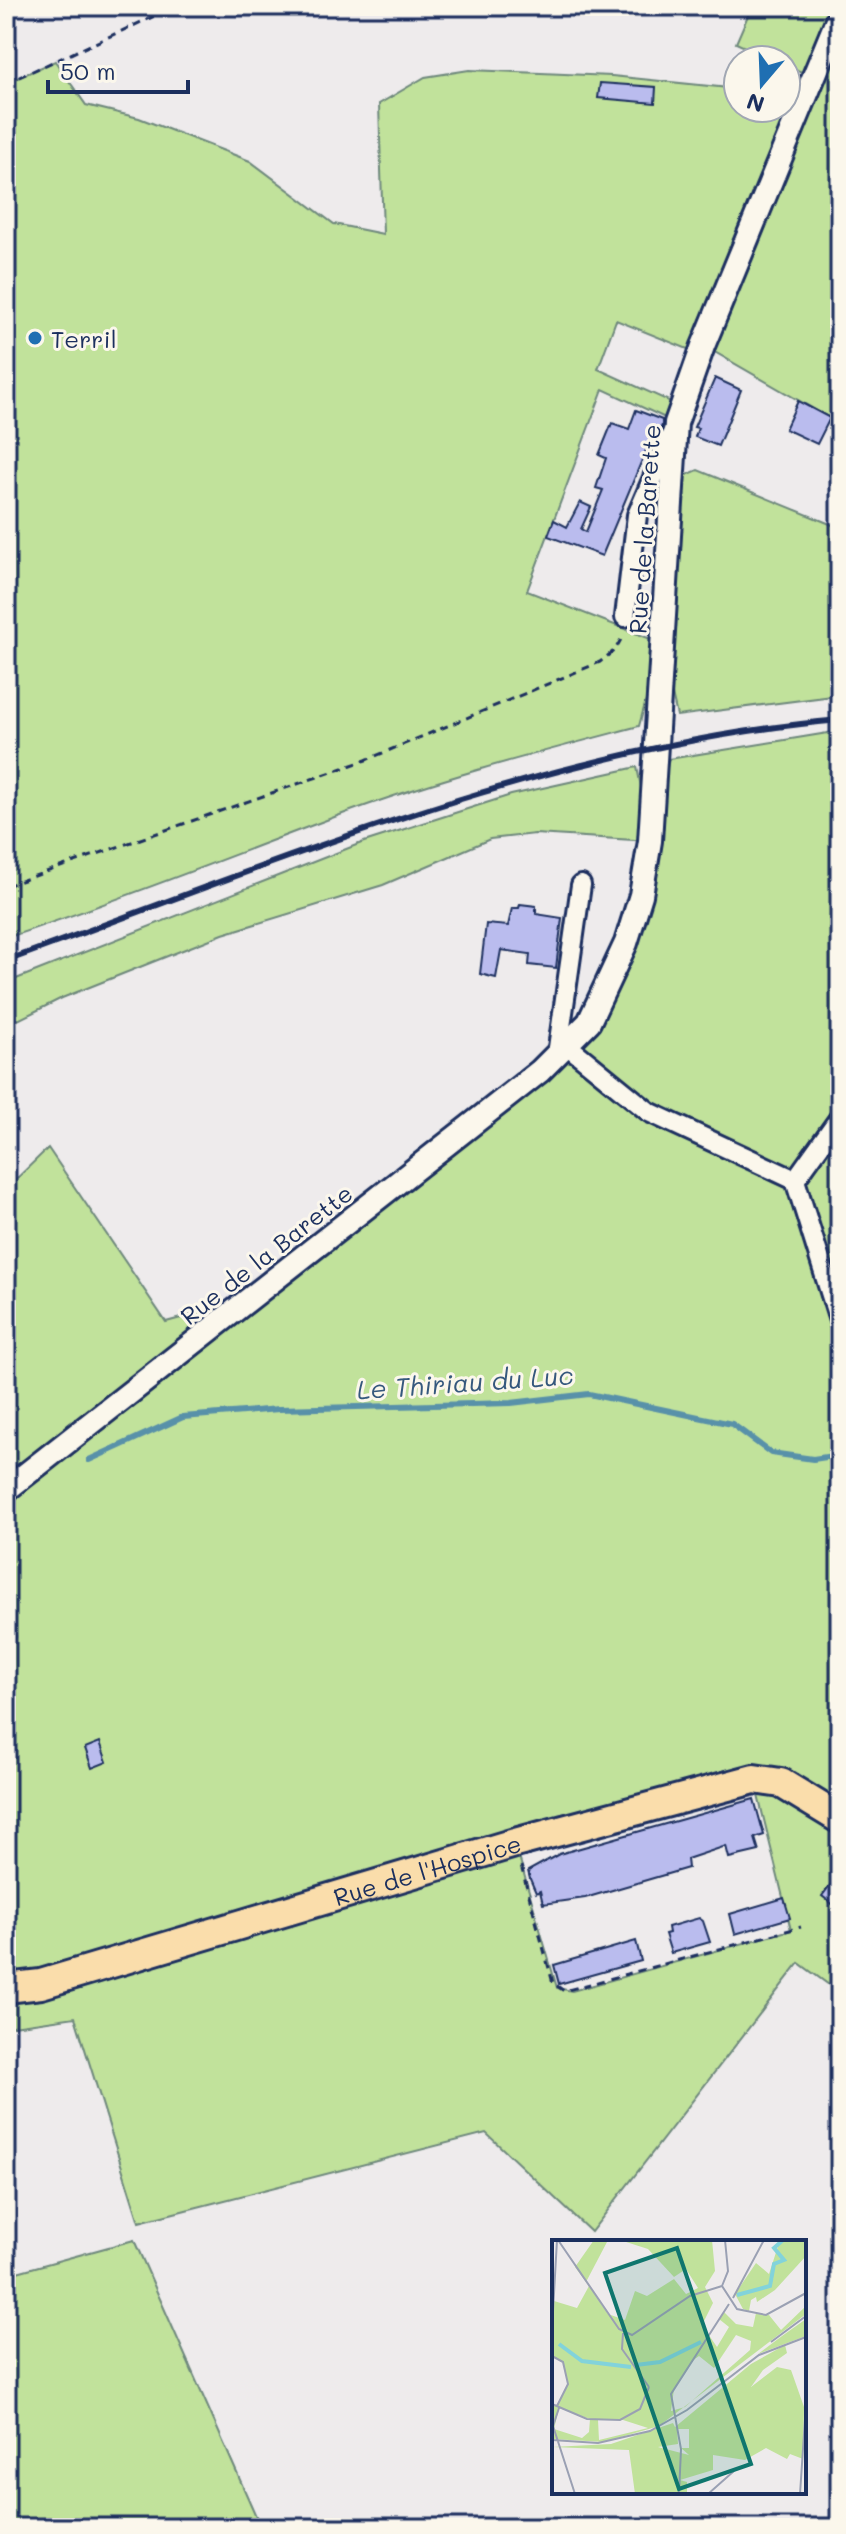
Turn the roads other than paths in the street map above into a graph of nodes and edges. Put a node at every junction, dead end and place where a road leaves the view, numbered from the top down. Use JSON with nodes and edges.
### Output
{"nodes":[{"id":1,"x":840,"y":13,"type":"edge"},
{"id":2,"x":676,"y":423,"type":"junction"},
{"id":3,"x":625,"y":617,"type":"road end"},
{"id":4,"x":581,"y":885,"type":"dead end"},
{"id":5,"x":562,"y":1051,"type":"junction"},
{"id":6,"x":840,"y":1117,"type":"edge"},
{"id":7,"x":795,"y":1180,"type":"junction"},
{"id":8,"x":840,"y":1324,"type":"edge"},
{"id":9,"x":6,"y":1490,"type":"edge"},
{"id":10,"x":840,"y":1819,"type":"edge"},
{"id":11,"x":6,"y":1988,"type":"edge"}],
"edges":[{"from":1,"to":2,"type":"street","name":"Rue de la Barette"},
{"from":2,"to":3,"type":"street"},
{"from":2,"to":5,"type":"street","name":"Rue de la Barette"},
{"from":4,"to":5,"type":"street"},
{"from":5,"to":7,"type":"street"},
{"from":5,"to":9,"type":"street","name":"Rue de la Barette"},
{"from":6,"to":7,"type":"street"},
{"from":7,"to":8,"type":"street"},
{"from":10,"to":11,"type":"main road","name":"Rue de l'Hospice"}]}
